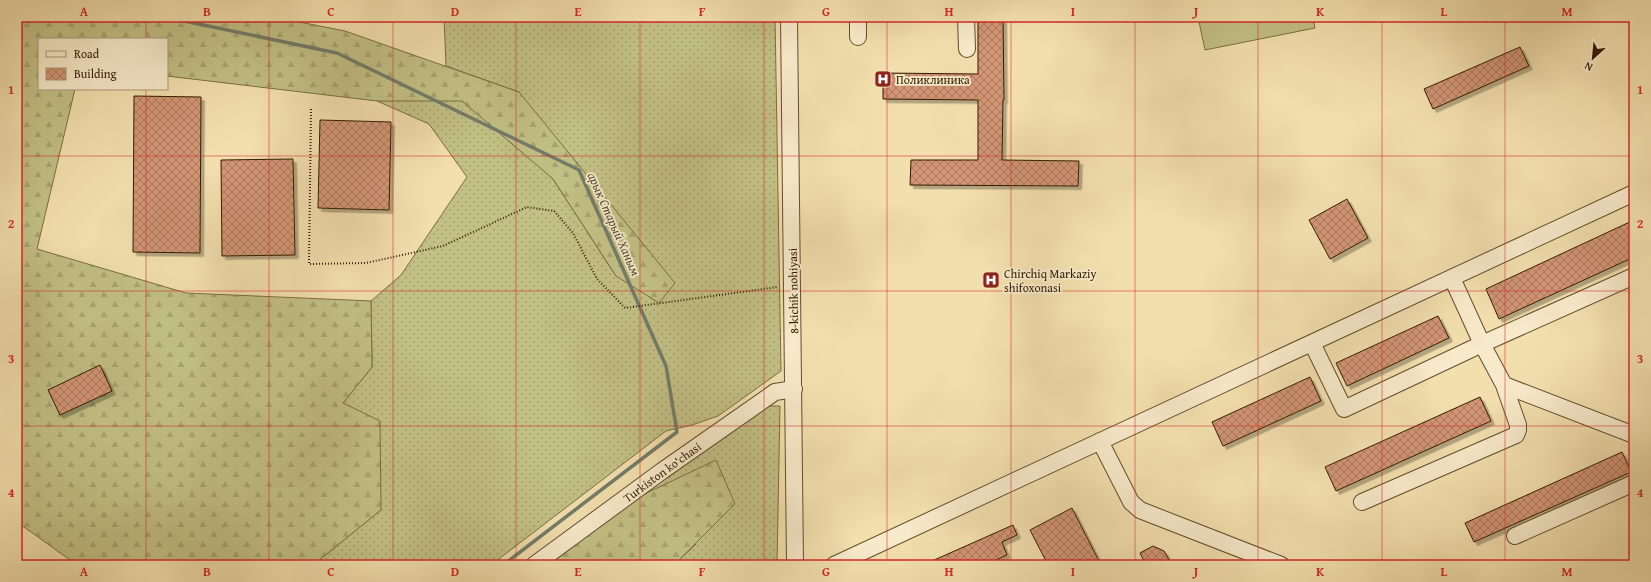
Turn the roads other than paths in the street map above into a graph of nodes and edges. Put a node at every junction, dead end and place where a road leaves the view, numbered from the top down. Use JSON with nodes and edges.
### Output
{"nodes":[{"id":1,"x":789,"y":17,"type":"edge"},
{"id":2,"x":858,"y":17,"type":"edge"},
{"id":3,"x":966,"y":17,"type":"edge"},
{"id":4,"x":858,"y":37,"type":"dead end"},
{"id":5,"x":967,"y":49,"type":"dead end"},
{"id":6,"x":1634,"y":193,"type":"edge"},
{"id":7,"x":1634,"y":276,"type":"edge"},
{"id":8,"x":1452,"y":278,"type":"junction"},
{"id":9,"x":1312,"y":343,"type":"junction"},
{"id":10,"x":1482,"y":344,"type":"junction"},
{"id":11,"x":1504,"y":385,"type":"junction"},
{"id":12,"x":794,"y":389,"type":"junction"},
{"id":13,"x":1634,"y":435,"type":"edge"},
{"id":14,"x":1100,"y":441,"type":"junction"},
{"id":15,"x":1634,"y":483,"type":"edge"},
{"id":16,"x":1362,"y":502,"type":"dead end"},
{"id":17,"x":1515,"y":536,"type":"dead end"},
{"id":18,"x":534,"y":565,"type":"edge"},
{"id":19,"x":795,"y":565,"type":"edge"},
{"id":20,"x":834,"y":565,"type":"edge"},
{"id":21,"x":1281,"y":565,"type":"edge"}],
"edges":[{"from":1,"to":12,"type":"street","name":"8-kichik nohiyasi"},
{"from":2,"to":4,"type":"street"},
{"from":3,"to":5,"type":"street"},
{"from":6,"to":8,"type":"street"},
{"from":7,"to":10,"type":"street"},
{"from":8,"to":9,"type":"street"},
{"from":8,"to":10,"type":"street"},
{"from":9,"to":10,"type":"street"},
{"from":9,"to":14,"type":"street"},
{"from":10,"to":11,"type":"street"},
{"from":11,"to":13,"type":"street"},
{"from":11,"to":16,"type":"street"},
{"from":12,"to":18,"type":"street","name":"Turkiston ko‘chasi"},
{"from":12,"to":19,"type":"street","name":"8-kichik nohiyasi"},
{"from":14,"to":20,"type":"street"},
{"from":14,"to":21,"type":"street"},
{"from":15,"to":17,"type":"street"}]}
